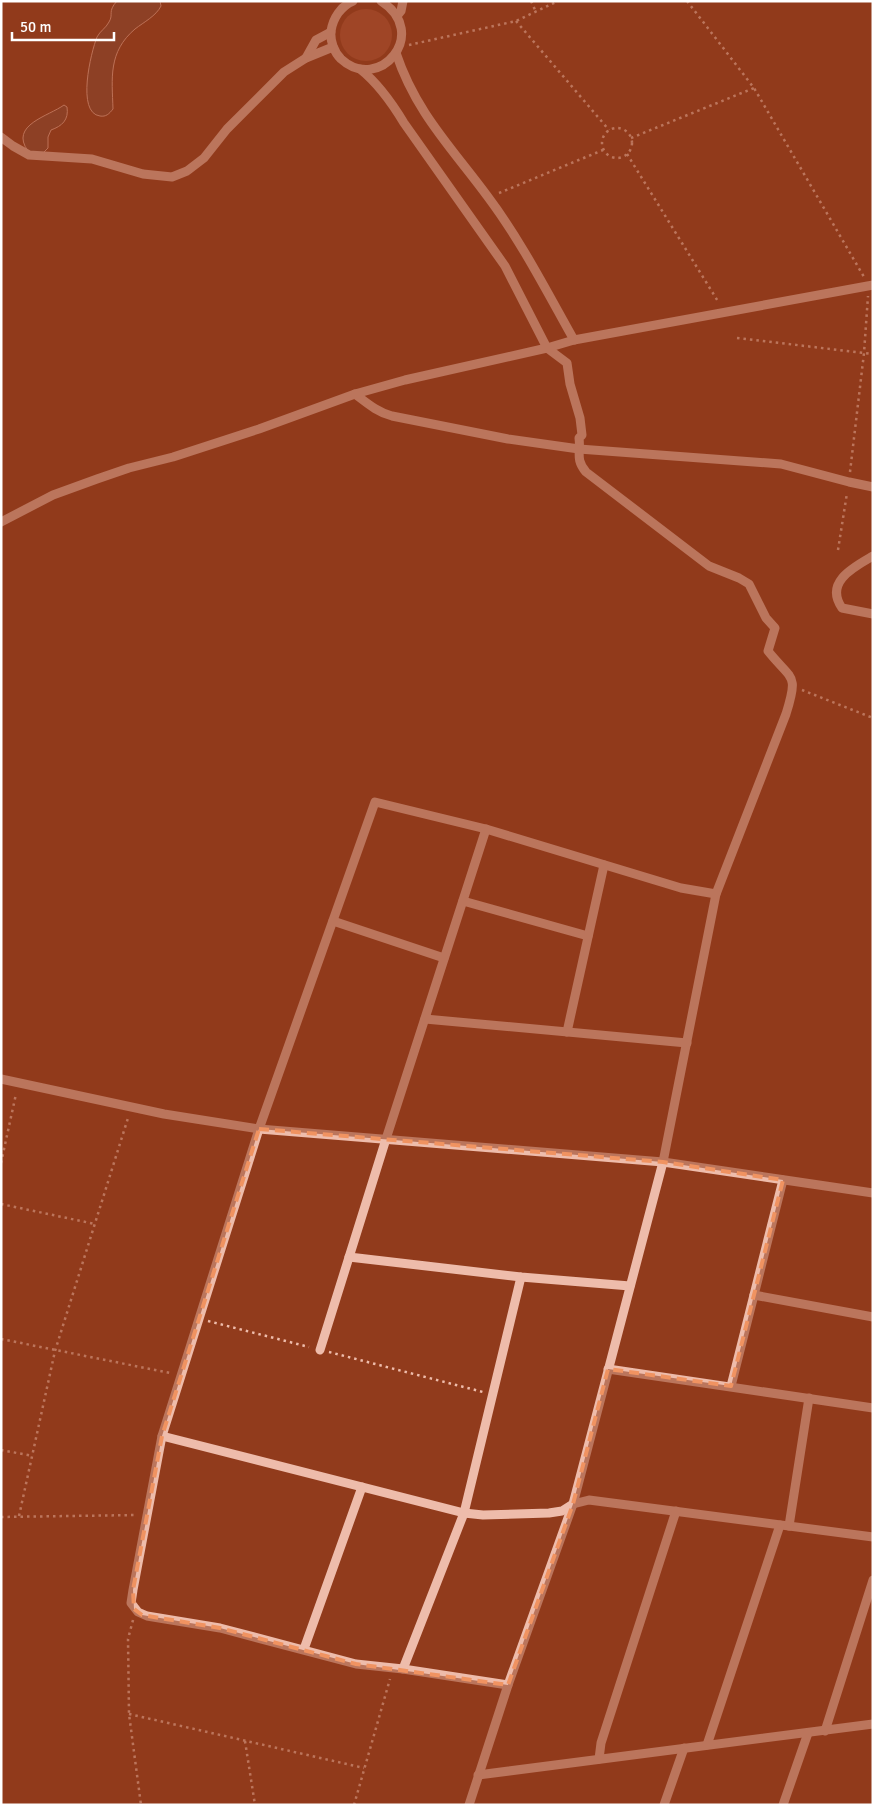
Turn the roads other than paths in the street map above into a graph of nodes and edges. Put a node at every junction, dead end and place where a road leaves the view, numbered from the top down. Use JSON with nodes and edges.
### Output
{"nodes":[{"id":1,"x":353,"y":1,"type":"edge"},
{"id":2,"x":381,"y":1,"type":"edge"},
{"id":3,"x":403,"y":1,"type":"edge"},
{"id":4,"x":397,"y":16,"type":"junction"},
{"id":5,"x":331,"y":32,"type":"junction"},
{"id":6,"x":333,"y":48,"type":"junction"},
{"id":7,"x":396,"y":53,"type":"junction"},
{"id":8,"x":306,"y":58,"type":"junction"},
{"id":9,"x":360,"y":69,"type":"junction"},
{"id":10,"x":1,"y":137,"type":"edge"},
{"id":11,"x":871,"y":285,"type":"edge"},
{"id":12,"x":574,"y":340,"type":"junction"},
{"id":13,"x":547,"y":348,"type":"junction"},
{"id":14,"x":355,"y":394,"type":"junction"},
{"id":15,"x":579,"y":450,"type":"junction"},
{"id":16,"x":873,"y":486,"type":"edge"},
{"id":17,"x":1,"y":522,"type":"edge"},
{"id":18,"x":873,"y":556,"type":"edge"},
{"id":19,"x":873,"y":614,"type":"edge"},
{"id":20,"x":486,"y":829,"type":"junction"},
{"id":21,"x":604,"y":866,"type":"junction"},
{"id":22,"x":716,"y":894,"type":"junction"},
{"id":23,"x":463,"y":901,"type":"junction"},
{"id":24,"x":333,"y":921,"type":"junction"},
{"id":25,"x":588,"y":936,"type":"junction"},
{"id":26,"x":444,"y":958,"type":"junction"},
{"id":27,"x":425,"y":1019,"type":"junction"},
{"id":28,"x":567,"y":1032,"type":"junction"},
{"id":29,"x":687,"y":1043,"type":"junction"},
{"id":30,"x":1,"y":1079,"type":"edge"},
{"id":31,"x":259,"y":1129,"type":"junction"},
{"id":32,"x":386,"y":1139,"type":"junction"},
{"id":33,"x":663,"y":1162,"type":"junction"},
{"id":34,"x":783,"y":1180,"type":"junction"},
{"id":35,"x":873,"y":1193,"type":"edge"},
{"id":36,"x":349,"y":1257,"type":"junction"},
{"id":37,"x":522,"y":1277,"type":"junction"},
{"id":38,"x":630,"y":1286,"type":"junction"},
{"id":39,"x":754,"y":1295,"type":"junction"},
{"id":40,"x":873,"y":1317,"type":"edge"},
{"id":41,"x":320,"y":1350,"type":"road end"},
{"id":42,"x":608,"y":1369,"type":"junction"},
{"id":43,"x":731,"y":1386,"type":"junction"},
{"id":44,"x":808,"y":1398,"type":"junction"},
{"id":45,"x":873,"y":1408,"type":"edge"},
{"id":46,"x":162,"y":1436,"type":"junction"},
{"id":47,"x":362,"y":1487,"type":"junction"},
{"id":48,"x":573,"y":1504,"type":"junction"},
{"id":49,"x":676,"y":1511,"type":"junction"},
{"id":50,"x":464,"y":1513,"type":"junction"},
{"id":51,"x":785,"y":1526,"type":"junction"},
{"id":52,"x":873,"y":1537,"type":"edge"},
{"id":53,"x":873,"y":1580,"type":"edge"},
{"id":54,"x":304,"y":1650,"type":"junction"},
{"id":55,"x":404,"y":1669,"type":"junction"},
{"id":56,"x":508,"y":1685,"type":"junction"},
{"id":57,"x":873,"y":1724,"type":"edge"},
{"id":58,"x":825,"y":1731,"type":"junction"},
{"id":59,"x":808,"y":1733,"type":"junction"},
{"id":60,"x":707,"y":1746,"type":"junction"},
{"id":61,"x":684,"y":1748,"type":"junction"},
{"id":62,"x":599,"y":1759,"type":"junction"},
{"id":63,"x":478,"y":1775,"type":"junction"},
{"id":64,"x":469,"y":1805,"type":"edge"},
{"id":65,"x":664,"y":1805,"type":"edge"},
{"id":66,"x":784,"y":1805,"type":"edge"}],
"edges":[{"from":1,"to":5,"type":"street"},
{"from":2,"to":4,"type":"street"},
{"from":3,"to":4,"type":"street"},
{"from":4,"to":7,"type":"street"},
{"from":5,"to":6,"type":"street"},
{"from":5,"to":8,"type":"street"},
{"from":6,"to":8,"type":"street"},
{"from":6,"to":9,"type":"street"},
{"from":7,"to":9,"type":"street"},
{"from":7,"to":12,"type":"street"},
{"from":8,"to":10,"type":"street"},
{"from":9,"to":13,"type":"street"},
{"from":11,"to":12,"type":"street"},
{"from":12,"to":13,"type":"street"},
{"from":13,"to":14,"type":"street"},
{"from":13,"to":15,"type":"street"},
{"from":14,"to":15,"type":"street"},
{"from":14,"to":17,"type":"street"},
{"from":15,"to":16,"type":"street"},
{"from":15,"to":22,"type":"street"},
{"from":18,"to":19,"type":"street"},
{"from":20,"to":21,"type":"street"},
{"from":20,"to":23,"type":"street"},
{"from":20,"to":24,"type":"street"},
{"from":21,"to":22,"type":"street"},
{"from":21,"to":25,"type":"street"},
{"from":22,"to":29,"type":"street"},
{"from":23,"to":25,"type":"street"},
{"from":23,"to":26,"type":"street"},
{"from":24,"to":26,"type":"street"},
{"from":24,"to":31,"type":"street"},
{"from":25,"to":28,"type":"street"},
{"from":26,"to":27,"type":"street"},
{"from":27,"to":28,"type":"street"},
{"from":27,"to":32,"type":"street"},
{"from":28,"to":29,"type":"street"},
{"from":29,"to":33,"type":"street"},
{"from":30,"to":31,"type":"street"},
{"from":31,"to":32,"type":"street"},
{"from":31,"to":46,"type":"street"},
{"from":32,"to":33,"type":"street"},
{"from":32,"to":36,"type":"street"},
{"from":33,"to":34,"type":"street"},
{"from":33,"to":38,"type":"street"},
{"from":34,"to":35,"type":"street"},
{"from":34,"to":39,"type":"street"},
{"from":36,"to":37,"type":"street"},
{"from":36,"to":41,"type":"street"},
{"from":37,"to":38,"type":"street"},
{"from":37,"to":50,"type":"street"},
{"from":38,"to":42,"type":"street"},
{"from":39,"to":40,"type":"street"},
{"from":39,"to":43,"type":"street"},
{"from":42,"to":43,"type":"street"},
{"from":42,"to":48,"type":"street"},
{"from":43,"to":44,"type":"street"},
{"from":44,"to":45,"type":"street"},
{"from":44,"to":51,"type":"street"},
{"from":46,"to":47,"type":"street"},
{"from":46,"to":54,"type":"street"},
{"from":47,"to":50,"type":"street"},
{"from":47,"to":54,"type":"street"},
{"from":48,"to":49,"type":"street"},
{"from":48,"to":50,"type":"street"},
{"from":48,"to":56,"type":"street"},
{"from":49,"to":51,"type":"street"},
{"from":49,"to":62,"type":"street"},
{"from":50,"to":55,"type":"street"},
{"from":51,"to":52,"type":"street"},
{"from":51,"to":60,"type":"street"},
{"from":53,"to":58,"type":"street"},
{"from":54,"to":55,"type":"street"},
{"from":55,"to":56,"type":"street"},
{"from":56,"to":63,"type":"street"},
{"from":57,"to":58,"type":"street"},
{"from":58,"to":59,"type":"street"},
{"from":59,"to":60,"type":"street"},
{"from":59,"to":66,"type":"street"},
{"from":60,"to":61,"type":"street"},
{"from":61,"to":62,"type":"street"},
{"from":61,"to":65,"type":"street"},
{"from":62,"to":63,"type":"street"},
{"from":63,"to":64,"type":"street"}]}
